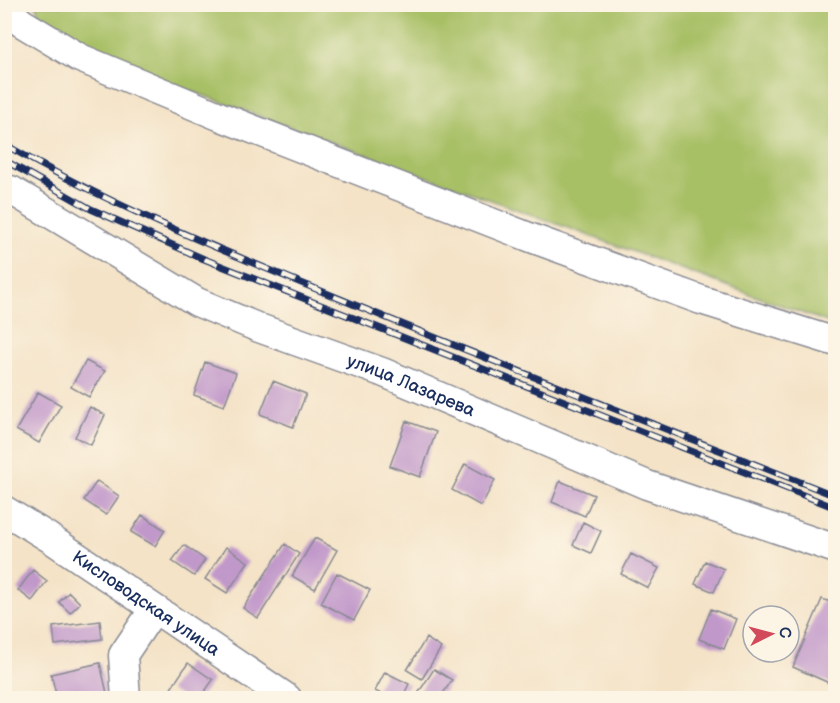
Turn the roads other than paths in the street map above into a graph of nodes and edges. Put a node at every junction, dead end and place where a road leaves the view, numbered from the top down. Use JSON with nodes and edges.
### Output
{"nodes":[{"id":1,"x":4,"y":8,"type":"edge"},
{"id":2,"x":4,"y":189,"type":"edge"},
{"id":3,"x":836,"y":342,"type":"edge"},
{"id":4,"x":4,"y":510,"type":"edge"},
{"id":5,"x":836,"y":549,"type":"edge"},
{"id":6,"x":154,"y":609,"type":"junction"},
{"id":7,"x":126,"y":699,"type":"edge"},
{"id":8,"x":287,"y":699,"type":"edge"}],
"edges":[{"from":1,"to":3,"type":"street"},
{"from":2,"to":5,"type":"street","name":"улица Лазарева"},
{"from":4,"to":6,"type":"street","name":"Кисловодская улица"},
{"from":6,"to":7,"type":"street"},
{"from":6,"to":8,"type":"street","name":"Кисловодская улица"}]}
